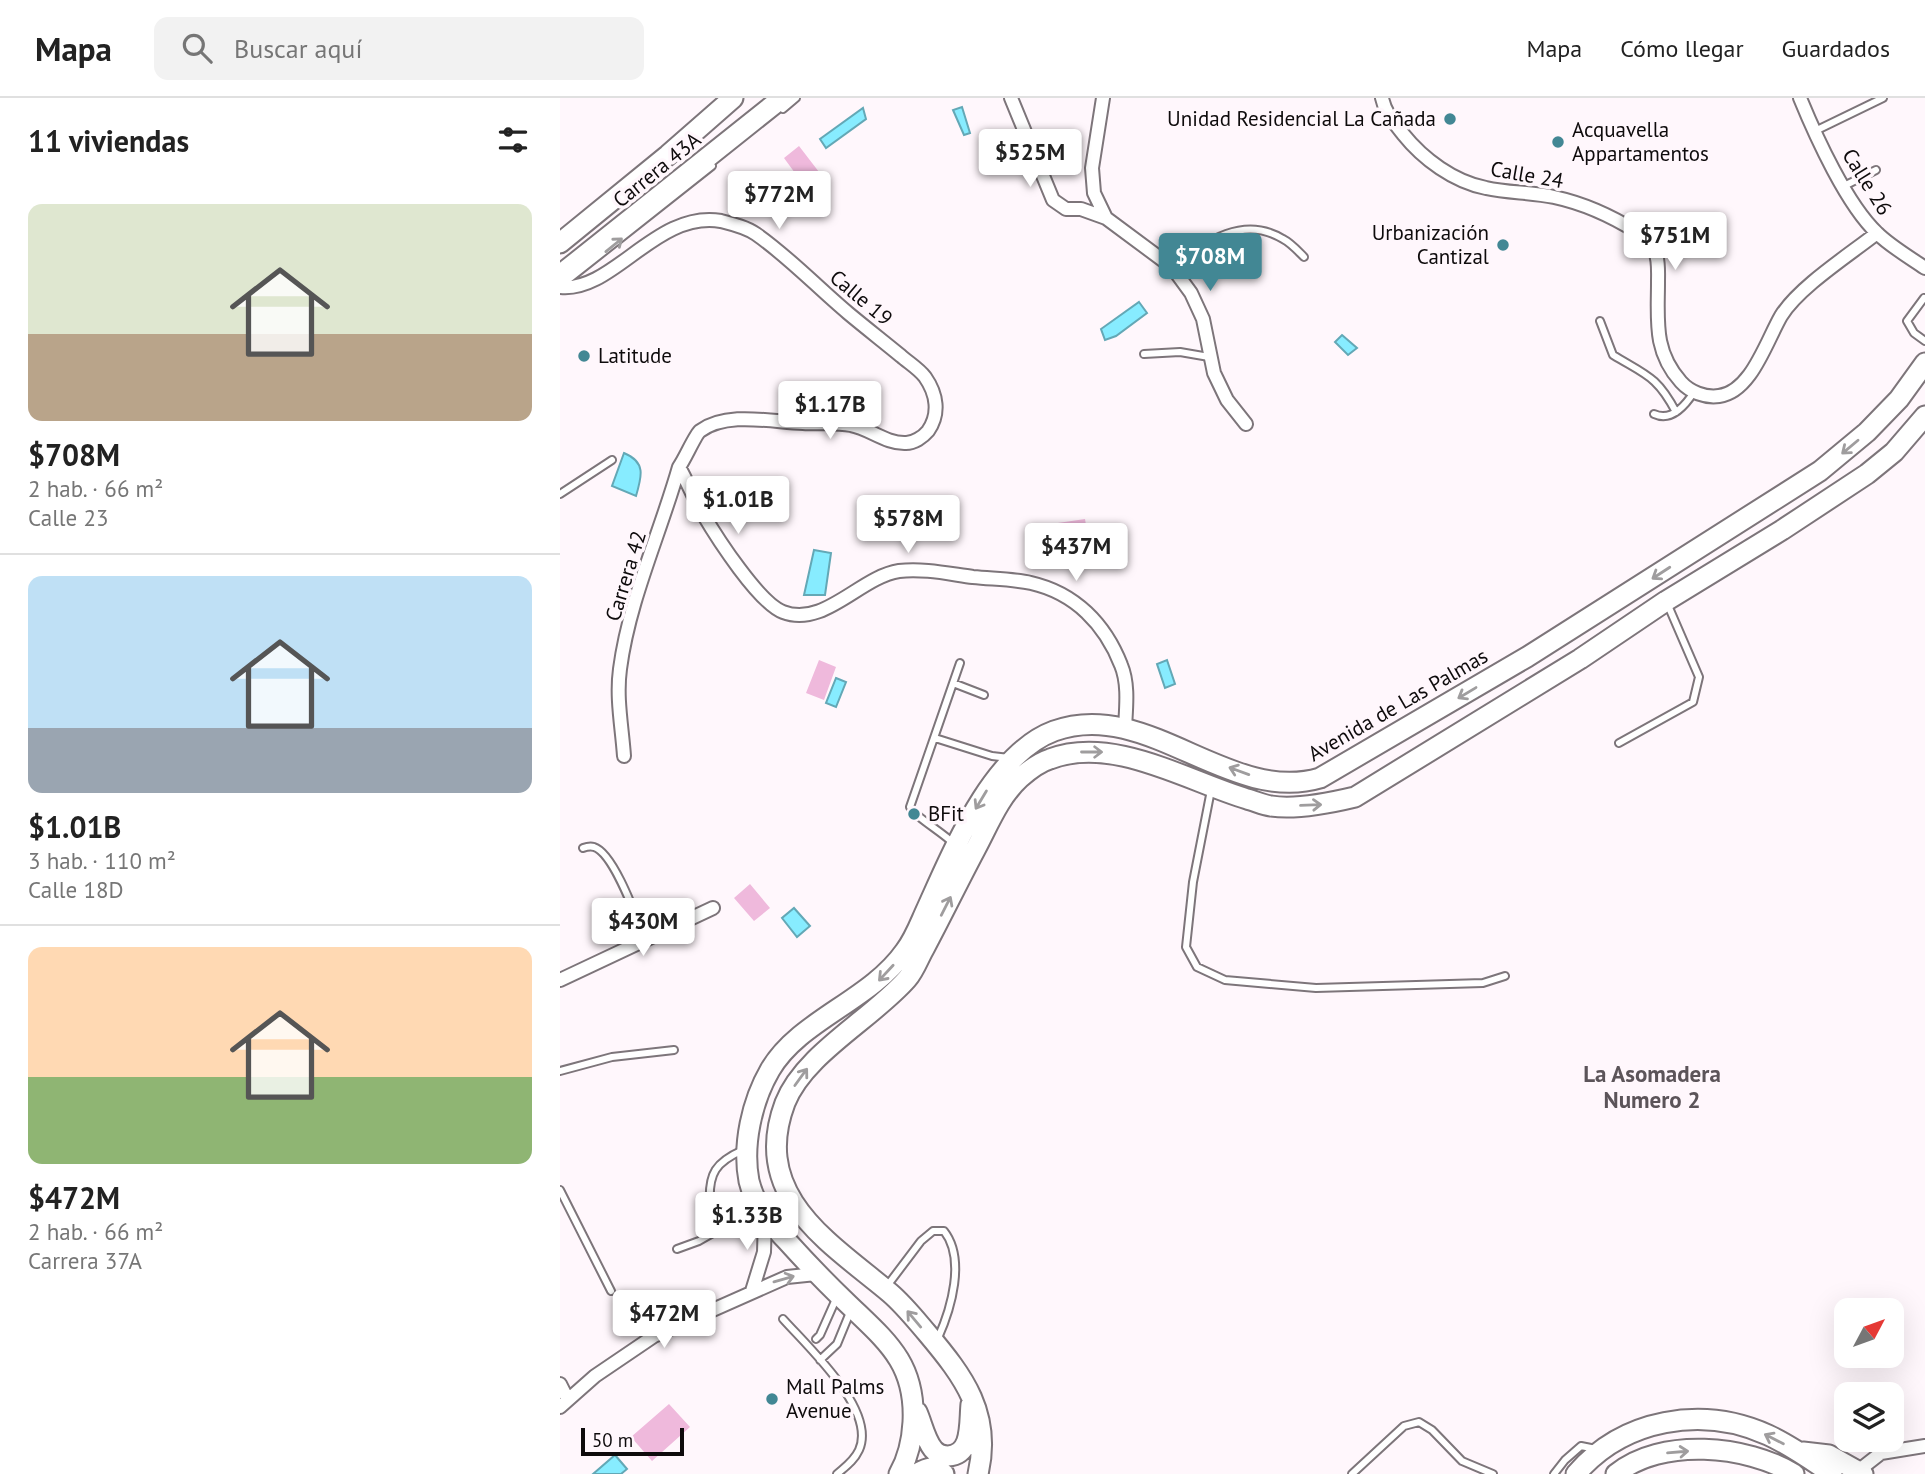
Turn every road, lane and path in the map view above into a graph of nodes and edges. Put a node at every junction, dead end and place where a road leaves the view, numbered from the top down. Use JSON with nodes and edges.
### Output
{"nodes":[{"id":1,"x":733,"y":98,"type":"edge"},
{"id":2,"x":796,"y":98,"type":"edge"},
{"id":3,"x":1011,"y":98,"type":"edge"},
{"id":4,"x":1103,"y":98,"type":"edge"},
{"id":5,"x":1382,"y":98,"type":"edge"},
{"id":6,"x":1800,"y":98,"type":"edge"},
{"id":7,"x":1883,"y":98,"type":"edge"},
{"id":8,"x":779,"y":106,"type":"edge"},
{"id":9,"x":1814,"y":132,"type":"junction"},
{"id":10,"x":716,"y":163,"type":"dead end"},
{"id":11,"x":1876,"y":170,"type":"dead end"},
{"id":12,"x":1844,"y":186,"type":"junction"},
{"id":13,"x":1094,"y":193,"type":"junction"},
{"id":14,"x":1081,"y":209,"type":"junction"},
{"id":15,"x":1106,"y":218,"type":"junction"},
{"id":16,"x":1877,"y":233,"type":"junction"},
{"id":17,"x":560,"y":243,"type":"edge"},
{"id":18,"x":1304,"y":257,"type":"dead end"},
{"id":19,"x":1172,"y":267,"type":"junction"},
{"id":20,"x":1925,"y":268,"type":"edge"},
{"id":21,"x":560,"y":275,"type":"edge"},
{"id":22,"x":560,"y":287,"type":"edge"},
{"id":23,"x":1924,"y":298,"type":"edge"},
{"id":24,"x":1601,"y":321,"type":"dead end"},
{"id":25,"x":1925,"y":341,"type":"edge"},
{"id":26,"x":1144,"y":354,"type":"dead end"},
{"id":27,"x":1209,"y":357,"type":"junction"},
{"id":28,"x":1925,"y":363,"type":"edge"},
{"id":29,"x":1694,"y":392,"type":"junction"},
{"id":30,"x":937,"y":403,"type":"joint"},
{"id":31,"x":1676,"y":412,"type":"junction"},
{"id":32,"x":1654,"y":414,"type":"dead end"},
{"id":33,"x":1925,"y":416,"type":"edge"},
{"id":34,"x":1246,"y":424,"type":"dead end"},
{"id":35,"x":611,"y":460,"type":"dead end"},
{"id":36,"x":679,"y":467,"type":"junction"},
{"id":37,"x":560,"y":495,"type":"edge"},
{"id":38,"x":1666,"y":601,"type":"junction"},
{"id":39,"x":960,"y":663,"type":"dead end"},
{"id":40,"x":953,"y":684,"type":"junction"},
{"id":41,"x":984,"y":695,"type":"dead end"},
{"id":42,"x":1125,"y":728,"type":"junction"},
{"id":43,"x":934,"y":738,"type":"junction"},
{"id":44,"x":1619,"y":743,"type":"dead end"},
{"id":45,"x":624,"y":756,"type":"dead end"},
{"id":46,"x":1014,"y":757,"type":"junction"},
{"id":47,"x":1212,"y":788,"type":"junction"},
{"id":48,"x":956,"y":847,"type":"junction"},
{"id":49,"x":583,"y":848,"type":"dead end"},
{"id":50,"x":713,"y":908,"type":"dead end"},
{"id":51,"x":645,"y":939,"type":"junction"},
{"id":52,"x":1505,"y":976,"type":"dead end"},
{"id":53,"x":560,"y":980,"type":"edge"},
{"id":54,"x":674,"y":1050,"type":"dead end"},
{"id":55,"x":560,"y":1071,"type":"edge"},
{"id":56,"x":748,"y":1147,"type":"junction"},
{"id":57,"x":560,"y":1190,"type":"edge"},
{"id":58,"x":564,"y":1207,"type":"edge"},
{"id":59,"x":765,"y":1217,"type":"junction"},
{"id":60,"x":677,"y":1249,"type":"dead end"},
{"id":61,"x":816,"y":1274,"type":"junction"},
{"id":62,"x":884,"y":1289,"type":"junction"},
{"id":63,"x":611,"y":1291,"type":"dead end"},
{"id":64,"x":752,"y":1291,"type":"junction"},
{"id":65,"x":837,"y":1294,"type":"junction"},
{"id":66,"x":852,"y":1308,"type":"junction"},
{"id":67,"x":783,"y":1319,"type":"dead end"},
{"id":68,"x":816,"y":1339,"type":"dead end"},
{"id":69,"x":935,"y":1343,"type":"junction"},
{"id":70,"x":820,"y":1360,"type":"junction"},
{"id":71,"x":560,"y":1384,"type":"edge"},
{"id":72,"x":971,"y":1393,"type":"junction"},
{"id":73,"x":564,"y":1404,"type":"edge"},
{"id":74,"x":914,"y":1404,"type":"junction"},
{"id":75,"x":1925,"y":1446,"type":"edge"},
{"id":76,"x":1601,"y":1450,"type":"junction"},
{"id":77,"x":1798,"y":1452,"type":"junction"},
{"id":78,"x":1860,"y":1472,"type":"edge"},
{"id":79,"x":837,"y":1474,"type":"edge"},
{"id":80,"x":899,"y":1474,"type":"edge"},
{"id":81,"x":916,"y":1474,"type":"edge"},
{"id":82,"x":944,"y":1474,"type":"edge"},
{"id":83,"x":978,"y":1474,"type":"edge"},
{"id":84,"x":1352,"y":1474,"type":"edge"},
{"id":85,"x":1493,"y":1474,"type":"edge"},
{"id":86,"x":1554,"y":1474,"type":"edge"},
{"id":87,"x":1576,"y":1474,"type":"edge"},
{"id":88,"x":1616,"y":1474,"type":"edge"},
{"id":89,"x":1794,"y":1474,"type":"edge"},
{"id":90,"x":1832,"y":1474,"type":"edge"}],
"edges":[{"from":1,"to":17,"type":"main road","name":"Carrera 43A"},
{"from":2,"to":8,"type":"lane"},
{"from":3,"to":14,"type":"street"},
{"from":4,"to":13,"type":"street"},
{"from":5,"to":29,"type":"street","name":"Calle 24"},
{"from":6,"to":9,"type":"street","name":"Calle 26"},
{"from":7,"to":9,"type":"lane"},
{"from":8,"to":21,"type":"main road","name":"Carrera 43A"},
{"from":9,"to":12,"type":"street","name":"Calle 26"},
{"from":22,"to":10,"type":"lane","one_way":true},
{"from":11,"to":12,"type":"lane"},
{"from":12,"to":16,"type":"street","name":"Calle 26"},
{"from":13,"to":14,"type":"street"},
{"from":13,"to":15,"type":"street"},
{"from":14,"to":15,"type":"street"},
{"from":15,"to":19,"type":"street"},
{"from":16,"to":20,"type":"street","name":"Calle 26"},
{"from":16,"to":29,"type":"street"},
{"from":18,"to":19,"type":"lane"},
{"from":19,"to":27,"type":"street"},
{"from":22,"to":30,"type":"street","name":"Calle 19"},
{"from":23,"to":25,"type":"lane"},
{"from":24,"to":31,"type":"lane"},
{"from":26,"to":27,"type":"lane"},
{"from":27,"to":34,"type":"street"},
{"from":28,"to":42,"type":"main road","name":"Avenida de Las Palmas","one_way":true},
{"from":29,"to":31,"type":"lane"},
{"from":30,"to":36,"type":"street","name":"Carrera 42"},
{"from":31,"to":32,"type":"lane"},
{"from":33,"to":38,"type":"main road"},
{"from":35,"to":37,"type":"lane"},
{"from":36,"to":42,"type":"street"},
{"from":36,"to":45,"type":"street","name":"Carrera 42"},
{"from":38,"to":44,"type":"lane"},
{"from":47,"to":38,"type":"main road","one_way":true},
{"from":39,"to":40,"type":"lane"},
{"from":40,"to":41,"type":"lane"},
{"from":40,"to":43,"type":"lane"},
{"from":42,"to":46,"type":"main road","name":"Avenida de Las Palmas"},
{"from":43,"to":46,"type":"lane"},
{"from":43,"to":48,"type":"lane"},
{"from":46,"to":48,"type":"main road","name":"Avenida de Las Palmas","one_way":true},
{"from":47,"to":52,"type":"lane"},
{"from":62,"to":47,"type":"main road","one_way":true},
{"from":48,"to":56,"type":"main road","name":"Avenida de Las Palmas","one_way":true},
{"from":49,"to":51,"type":"lane"},
{"from":50,"to":51,"type":"street"},
{"from":51,"to":53,"type":"street"},
{"from":54,"to":55,"type":"lane"},
{"from":56,"to":59,"type":"main road","name":"Avenida de Las Palmas"},
{"from":56,"to":60,"type":"lane"},
{"from":57,"to":58,"type":"lane"},
{"from":58,"to":63,"type":"lane"},
{"from":59,"to":61,"type":"main road","name":"Avenida de Las Palmas"},
{"from":59,"to":64,"type":"street"},
{"from":64,"to":61,"type":"street","one_way":true},
{"from":61,"to":65,"type":"main road","name":"Avenida de Las Palmas"},
{"from":69,"to":62,"type":"main road","one_way":true},
{"from":62,"to":69,"type":"lane"},
{"from":64,"to":73,"type":"street"},
{"from":65,"to":66,"type":"main road","name":"Avenida de Las Palmas"},
{"from":65,"to":68,"type":"lane"},
{"from":66,"to":70,"type":"lane"},
{"from":66,"to":74,"type":"main road","name":"Avenida de Las Palmas"},
{"from":67,"to":70,"type":"lane"},
{"from":69,"to":72,"type":"main road"},
{"from":70,"to":79,"type":"lane"},
{"from":71,"to":73,"type":"street"},
{"from":72,"to":74,"type":"main road"},
{"from":72,"to":83,"type":"main road"},
{"from":74,"to":80,"type":"main road","name":"Avenida de Las Palmas"},
{"from":75,"to":78,"type":"street"},
{"from":77,"to":76,"type":"main road","one_way":true},
{"from":76,"to":86,"type":"lane"},
{"from":76,"to":87,"type":"main road"},
{"from":77,"to":78,"type":"main road"},
{"from":77,"to":90,"type":"main road"},
{"from":81,"to":82,"type":"main road"},
{"from":84,"to":85,"type":"lane"},
{"from":88,"to":89,"type":"main road","one_way":true}]}
